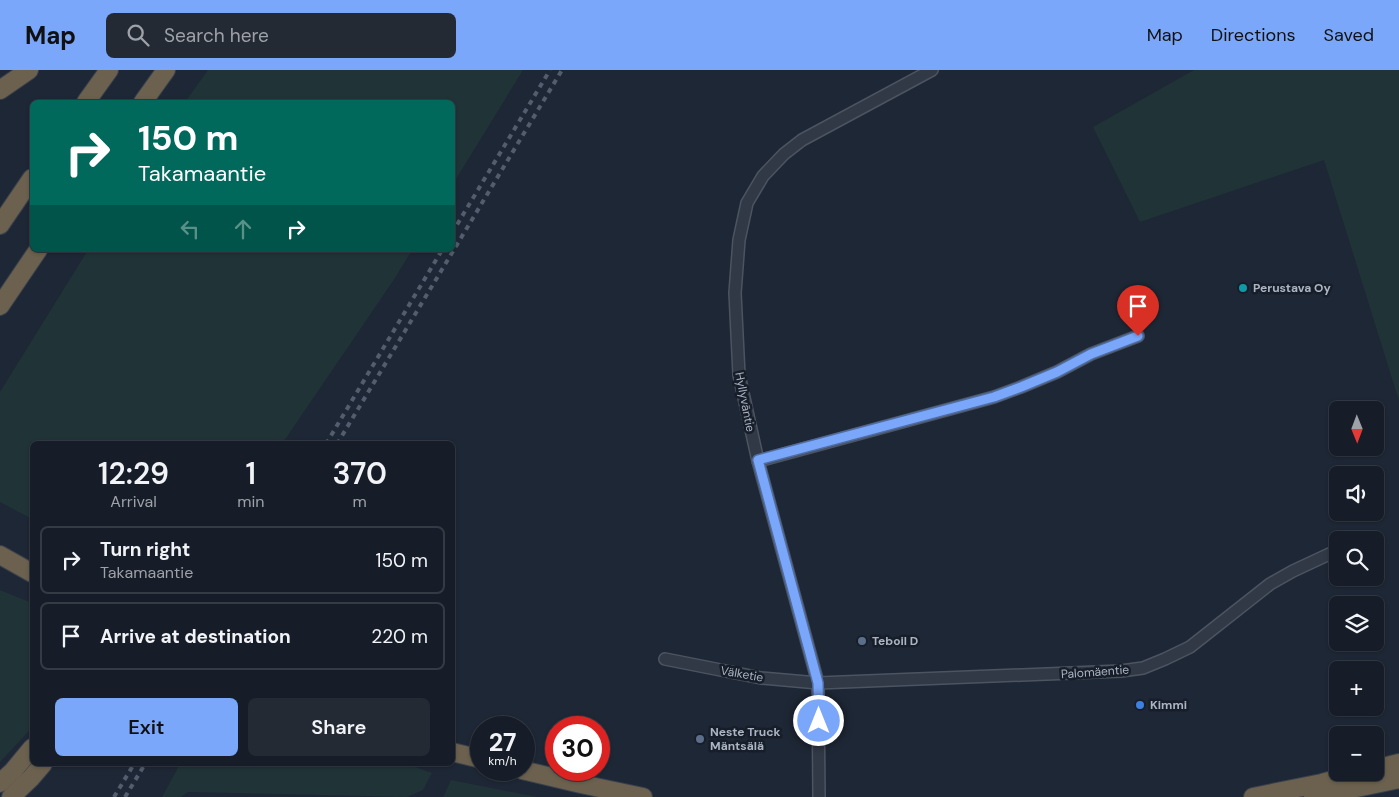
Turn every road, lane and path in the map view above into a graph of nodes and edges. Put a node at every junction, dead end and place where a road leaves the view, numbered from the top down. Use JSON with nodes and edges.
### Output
{"nodes":[{"id":1,"x":28,"y":70,"type":"edge"},
{"id":2,"x":109,"y":70,"type":"edge"},
{"id":3,"x":166,"y":70,"type":"edge"},
{"id":4,"x":932,"y":70,"type":"edge"},
{"id":5,"x":0,"y":90,"type":"edge"},
{"id":6,"x":87,"y":100,"type":"edge"},
{"id":7,"x":144,"y":100,"type":"edge"},
{"id":8,"x":30,"y":181,"type":"edge"},
{"id":9,"x":0,"y":225,"type":"edge"},
{"id":10,"x":37,"y":252,"type":"edge"},
{"id":11,"x":3,"y":303,"type":"edge"},
{"id":12,"x":1138,"y":336,"type":"dead end"},
{"id":13,"x":758,"y":460,"type":"junction"},
{"id":14,"x":1329,"y":554,"type":"edge"},
{"id":15,"x":0,"y":555,"type":"edge"},
{"id":16,"x":30,"y":572,"type":"edge"},
{"id":17,"x":666,"y":659,"type":"dead end"},
{"id":18,"x":818,"y":683,"type":"junction"},
{"id":19,"x":30,"y":751,"type":"edge"},
{"id":20,"x":455,"y":753,"type":"edge"},
{"id":21,"x":470,"y":757,"type":"edge"},
{"id":22,"x":1399,"y":763,"type":"edge"},
{"id":23,"x":41,"y":766,"type":"edge"},
{"id":24,"x":1384,"y":767,"type":"edge"},
{"id":25,"x":535,"y":773,"type":"edge"},
{"id":26,"x":1399,"y":779,"type":"edge"},
{"id":27,"x":1329,"y":781,"type":"edge"},
{"id":28,"x":0,"y":783,"type":"edge"},
{"id":29,"x":11,"y":797,"type":"edge"},
{"id":30,"x":643,"y":797,"type":"edge"},
{"id":31,"x":819,"y":797,"type":"edge"},
{"id":32,"x":1253,"y":797,"type":"edge"},
{"id":33,"x":1314,"y":797,"type":"edge"}],
"edges":[{"from":1,"to":5,"type":"highway"},
{"from":2,"to":6,"type":"highway"},
{"from":3,"to":7,"type":"highway"},
{"from":4,"to":13,"type":"street","name":"Hyllyväntie"},
{"from":8,"to":9,"type":"highway"},
{"from":10,"to":11,"type":"highway"},
{"from":12,"to":13,"type":"street"},
{"from":13,"to":18,"type":"street","name":"Hyllyväntie"},
{"from":14,"to":18,"type":"street","name":"Palomäentie"},
{"from":15,"to":16,"type":"highway"},
{"from":17,"to":18,"type":"street","name":"Välketie"},
{"from":18,"to":31,"type":"street","name":"Hyllyväntie"},
{"from":19,"to":28,"type":"highway"},
{"from":20,"to":21,"type":"highway"},
{"from":22,"to":24,"type":"highway"},
{"from":23,"to":29,"type":"highway"},
{"from":25,"to":30,"type":"highway"},
{"from":26,"to":33,"type":"highway"},
{"from":27,"to":32,"type":"highway"}]}
